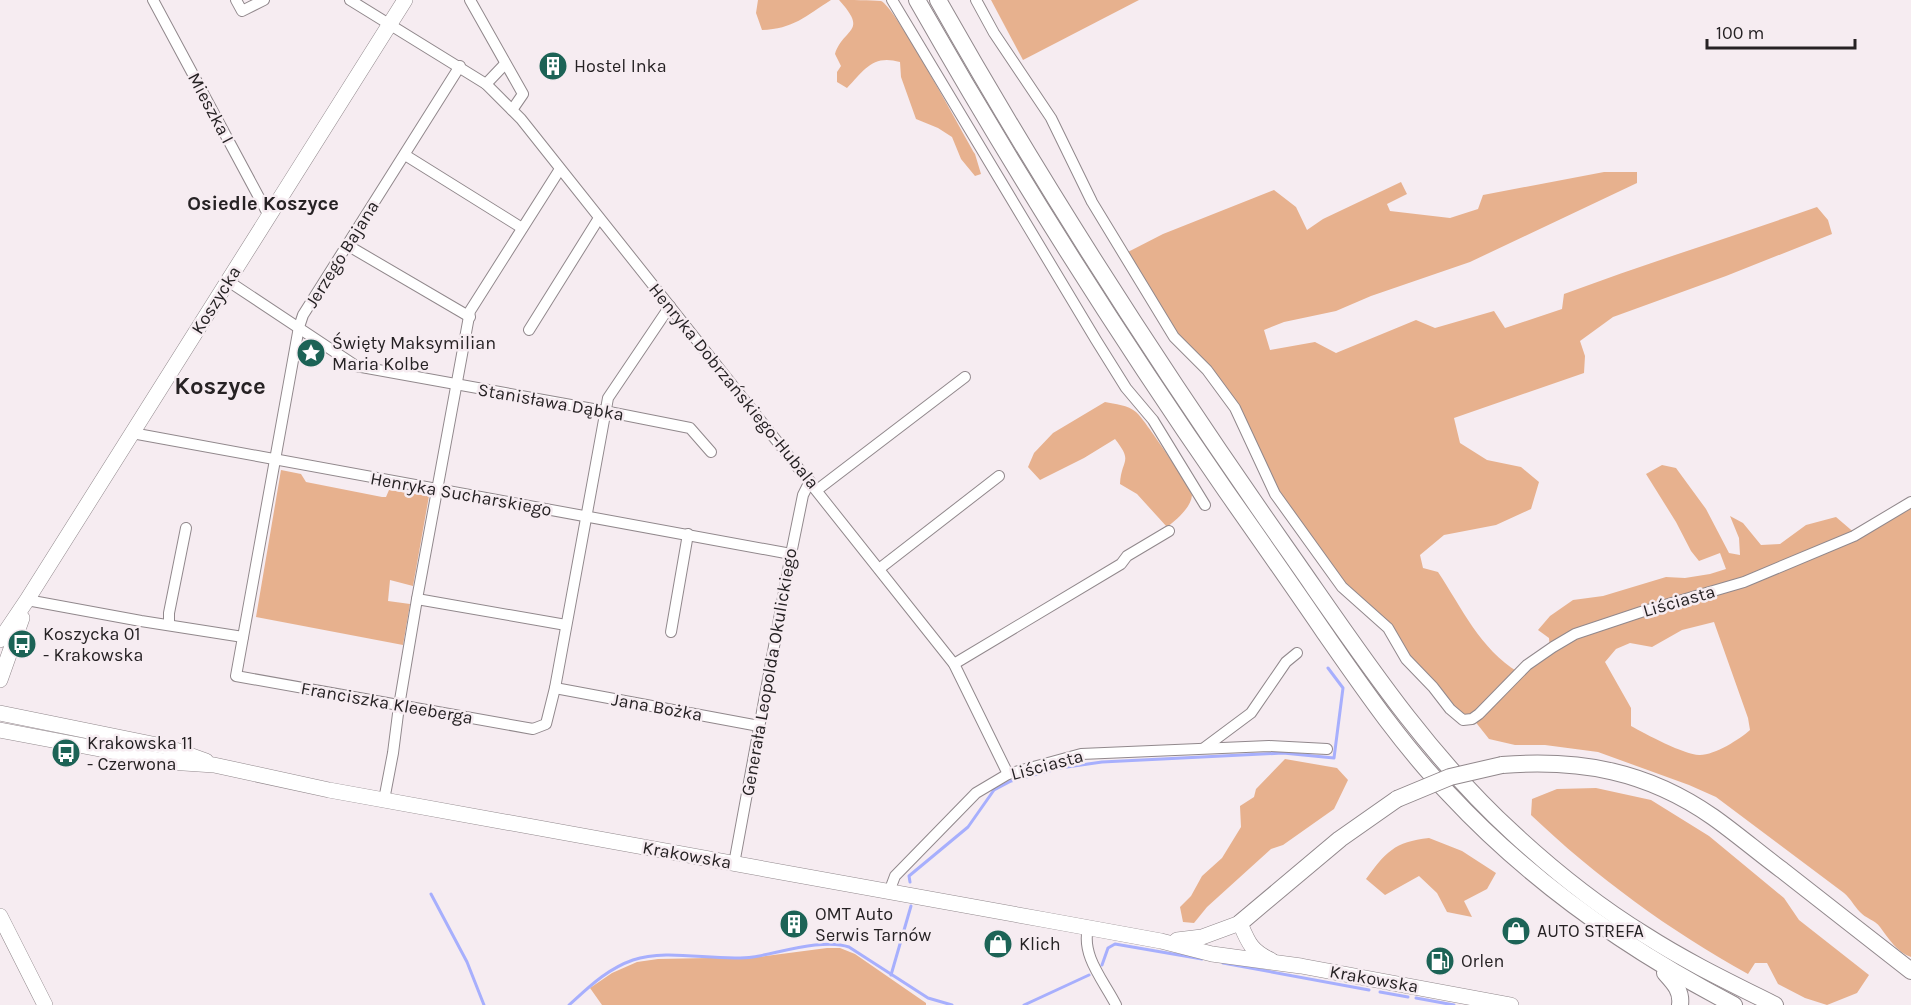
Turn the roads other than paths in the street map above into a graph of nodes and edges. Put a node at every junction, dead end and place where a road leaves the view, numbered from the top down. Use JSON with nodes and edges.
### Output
{"nodes":[{"id":1,"x":153,"y":0,"type":"edge"},
{"id":2,"x":236,"y":0,"type":"edge"},
{"id":3,"x":264,"y":0,"type":"edge"},
{"id":4,"x":350,"y":0,"type":"edge"},
{"id":5,"x":405,"y":0,"type":"edge"},
{"id":6,"x":470,"y":0,"type":"edge"},
{"id":7,"x":892,"y":0,"type":"edge"},
{"id":8,"x":917,"y":0,"type":"edge"},
{"id":9,"x":938,"y":0,"type":"edge"},
{"id":10,"x":976,"y":0,"type":"edge"},
{"id":11,"x":390,"y":24,"type":"junction"},
{"id":12,"x":505,"y":64,"type":"junction"},
{"id":13,"x":460,"y":66,"type":"junction"},
{"id":14,"x":486,"y":84,"type":"junction"},
{"id":15,"x":512,"y":110,"type":"junction"},
{"id":16,"x":405,"y":155,"type":"junction"},
{"id":17,"x":560,"y":169,"type":"junction"},
{"id":18,"x":269,"y":216,"type":"junction"},
{"id":19,"x":598,"y":218,"type":"junction"},
{"id":20,"x":522,"y":228,"type":"junction"},
{"id":21,"x":347,"y":245,"type":"junction"},
{"id":22,"x":228,"y":281,"type":"junction"},
{"id":23,"x":670,"y":306,"type":"junction"},
{"id":24,"x":470,"y":317,"type":"junction"},
{"id":25,"x":299,"y":327,"type":"junction"},
{"id":26,"x":529,"y":330,"type":"dead end"},
{"id":27,"x":965,"y":377,"type":"dead end"},
{"id":28,"x":455,"y":386,"type":"junction"},
{"id":29,"x":604,"y":411,"type":"junction"},
{"id":30,"x":132,"y":433,"type":"junction"},
{"id":31,"x":711,"y":452,"type":"dead end"},
{"id":32,"x":276,"y":461,"type":"junction"},
{"id":33,"x":999,"y":476,"type":"dead end"},
{"id":34,"x":813,"y":486,"type":"junction"},
{"id":35,"x":438,"y":490,"type":"junction"},
{"id":36,"x":1911,"y":502,"type":"edge"},
{"id":37,"x":1205,"y":505,"type":"dead end"},
{"id":38,"x":586,"y":517,"type":"junction"},
{"id":39,"x":186,"y":528,"type":"dead end"},
{"id":40,"x":1168,"y":531,"type":"dead end"},
{"id":41,"x":688,"y":534,"type":"junction"},
{"id":42,"x":791,"y":554,"type":"junction"},
{"id":43,"x":879,"y":569,"type":"junction"},
{"id":44,"x":417,"y":599,"type":"junction"},
{"id":45,"x":27,"y":600,"type":"junction"},
{"id":46,"x":169,"y":625,"type":"junction"},
{"id":47,"x":566,"y":625,"type":"junction"},
{"id":48,"x":671,"y":632,"type":"dead end"},
{"id":49,"x":243,"y":637,"type":"junction"},
{"id":50,"x":0,"y":640,"type":"edge"},
{"id":51,"x":1297,"y":653,"type":"dead end"},
{"id":52,"x":954,"y":664,"type":"junction"},
{"id":53,"x":0,"y":680,"type":"edge"},
{"id":54,"x":555,"y":688,"type":"junction"},
{"id":55,"x":399,"y":706,"type":"junction"},
{"id":56,"x":0,"y":713,"type":"edge"},
{"id":57,"x":759,"y":726,"type":"junction"},
{"id":58,"x":0,"y":730,"type":"edge"},
{"id":59,"x":1203,"y":748,"type":"junction"},
{"id":60,"x":1327,"y":749,"type":"dead end"},
{"id":61,"x":214,"y":765,"type":"junction"},
{"id":62,"x":1008,"y":774,"type":"junction"},
{"id":63,"x":384,"y":800,"type":"junction"},
{"id":64,"x":734,"y":864,"type":"junction"},
{"id":65,"x":890,"y":892,"type":"junction"},
{"id":66,"x":0,"y":915,"type":"edge"},
{"id":67,"x":1240,"y":923,"type":"junction"},
{"id":68,"x":1088,"y":928,"type":"junction"},
{"id":69,"x":5,"y":937,"type":"edge"},
{"id":70,"x":1161,"y":941,"type":"junction"},
{"id":71,"x":1193,"y":948,"type":"junction"},
{"id":72,"x":1644,"y":955,"type":"junction"},
{"id":73,"x":1257,"y":960,"type":"junction"},
{"id":74,"x":1274,"y":961,"type":"junction"},
{"id":75,"x":1911,"y":971,"type":"edge"},
{"id":76,"x":45,"y":1005,"type":"edge"},
{"id":77,"x":1116,"y":1005,"type":"edge"},
{"id":78,"x":1511,"y":1005,"type":"edge"},
{"id":79,"x":1680,"y":1005,"type":"edge"},
{"id":80,"x":1734,"y":1005,"type":"edge"},
{"id":81,"x":1775,"y":1005,"type":"edge"}],
"edges":[{"from":1,"to":18,"type":"street","name":"Mieszka I"},
{"from":2,"to":3,"type":"street"},
{"from":4,"to":11,"type":"street","name":"Henryka Dobrzańskiego-Hubala"},
{"from":5,"to":11,"type":"main road","name":"Koszycka"},
{"from":6,"to":12,"type":"street"},
{"from":7,"to":37,"type":"street"},
{"from":8,"to":72,"type":"main road"},
{"from":9,"to":81,"type":"main road"},
{"from":10,"to":36,"type":"street","name":"Liściasta"},
{"from":11,"to":13,"type":"street","name":"Henryka Dobrzańskiego-Hubala"},
{"from":11,"to":18,"type":"main road","name":"Koszycka"},
{"from":12,"to":14,"type":"street"},
{"from":12,"to":15,"type":"street"},
{"from":13,"to":14,"type":"street","name":"Henryka Dobrzańskiego-Hubala"},
{"from":13,"to":16,"type":"street","name":"Jerzego Bajana"},
{"from":14,"to":15,"type":"street","name":"Henryka Dobrzańskiego-Hubala"},
{"from":15,"to":17,"type":"street","name":"Henryka Dobrzańskiego-Hubala"},
{"from":16,"to":20,"type":"street"},
{"from":16,"to":21,"type":"street","name":"Jerzego Bajana"},
{"from":17,"to":19,"type":"street","name":"Henryka Dobrzańskiego-Hubala"},
{"from":17,"to":20,"type":"street"},
{"from":18,"to":22,"type":"main road","name":"Koszycka"},
{"from":19,"to":23,"type":"street","name":"Henryka Dobrzańskiego-Hubala"},
{"from":19,"to":26,"type":"street"},
{"from":20,"to":24,"type":"street"},
{"from":21,"to":24,"type":"street"},
{"from":21,"to":25,"type":"street","name":"Jerzego Bajana"},
{"from":22,"to":25,"type":"street","name":"Stanisława Dąbka"},
{"from":22,"to":30,"type":"main road","name":"Koszycka"},
{"from":23,"to":29,"type":"street","name":"Franciszka Kleeberga"},
{"from":23,"to":34,"type":"street","name":"Henryka Dobrzańskiego-Hubala"},
{"from":24,"to":28,"type":"street"},
{"from":25,"to":28,"type":"street","name":"Stanisława Dąbka"},
{"from":25,"to":32,"type":"street","name":"Jerzego Bajana"},
{"from":27,"to":34,"type":"street"},
{"from":28,"to":29,"type":"street","name":"Stanisława Dąbka"},
{"from":28,"to":35,"type":"street"},
{"from":29,"to":31,"type":"street","name":"Stanisława Dąbka"},
{"from":29,"to":38,"type":"street","name":"Franciszka Kleeberga"},
{"from":30,"to":32,"type":"street","name":"Henryka Sucharskiego"},
{"from":30,"to":45,"type":"main road","name":"Koszycka"},
{"from":32,"to":35,"type":"street","name":"Henryka Sucharskiego"},
{"from":32,"to":49,"type":"street","name":"Franciszka Kleeberga"},
{"from":33,"to":43,"type":"street"},
{"from":34,"to":42,"type":"street","name":"Generała Leopolda Okulickiego"},
{"from":34,"to":43,"type":"street","name":"Henryka Dobrzańskiego-Hubala"},
{"from":35,"to":38,"type":"street","name":"Henryka Sucharskiego"},
{"from":35,"to":44,"type":"street"},
{"from":38,"to":41,"type":"street","name":"Henryka Sucharskiego"},
{"from":38,"to":47,"type":"street","name":"Franciszka Kleeberga"},
{"from":39,"to":46,"type":"street"},
{"from":40,"to":52,"type":"street"},
{"from":41,"to":42,"type":"street","name":"Henryka Sucharskiego"},
{"from":41,"to":48,"type":"street"},
{"from":42,"to":57,"type":"street","name":"Generała Leopolda Okulickiego"},
{"from":43,"to":52,"type":"street","name":"Henryka Dobrzańskiego-Hubala"},
{"from":44,"to":47,"type":"street"},
{"from":44,"to":55,"type":"street"},
{"from":45,"to":46,"type":"street"},
{"from":45,"to":50,"type":"main road","name":"Koszycka"},
{"from":45,"to":53,"type":"main road","name":"Koszycka"},
{"from":46,"to":49,"type":"street"},
{"from":47,"to":54,"type":"street","name":"Franciszka Kleeberga"},
{"from":49,"to":55,"type":"street","name":"Franciszka Kleeberga"},
{"from":51,"to":59,"type":"street"},
{"from":52,"to":62,"type":"street","name":"Henryka Dobrzańskiego-Hubala"},
{"from":54,"to":55,"type":"street","name":"Franciszka Kleeberga"},
{"from":54,"to":57,"type":"street","name":"Jana Bożka"},
{"from":55,"to":63,"type":"street"},
{"from":56,"to":61,"type":"main road","name":"Krakowska"},
{"from":57,"to":64,"type":"street","name":"Generała Leopolda Okulickiego"},
{"from":58,"to":61,"type":"main road","name":"Krakowska"},
{"from":59,"to":60,"type":"street","name":"Liściasta"},
{"from":59,"to":62,"type":"street","name":"Liściasta"},
{"from":61,"to":63,"type":"main road","name":"Krakowska"},
{"from":62,"to":65,"type":"street","name":"Liściasta"},
{"from":63,"to":64,"type":"main road","name":"Krakowska"},
{"from":64,"to":65,"type":"main road","name":"Krakowska"},
{"from":65,"to":68,"type":"main road","name":"Krakowska"},
{"from":66,"to":69,"type":"main road"},
{"from":67,"to":70,"type":"main road","name":"Krakowska"},
{"from":67,"to":71,"type":"main road","name":"Krakowska"},
{"from":67,"to":73,"type":"main road"},
{"from":67,"to":74,"type":"main road","name":"Krakowska"},
{"from":67,"to":75,"type":"main road","bridge":true},
{"from":68,"to":70,"type":"main road","name":"Krakowska"},
{"from":68,"to":77,"type":"street"},
{"from":69,"to":76,"type":"main road"},
{"from":70,"to":71,"type":"main road","name":"Krakowska"},
{"from":71,"to":73,"type":"main road","name":"Krakowska"},
{"from":72,"to":79,"type":"main road"},
{"from":72,"to":80,"type":"main road"},
{"from":73,"to":74,"type":"main road","name":"Krakowska"},
{"from":74,"to":78,"type":"main road","name":"Krakowska"}]}
